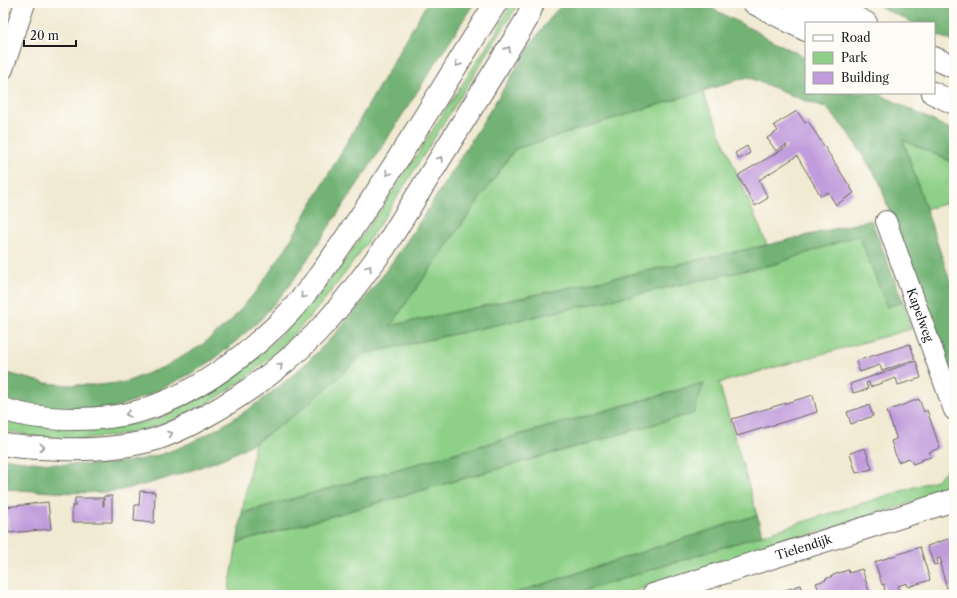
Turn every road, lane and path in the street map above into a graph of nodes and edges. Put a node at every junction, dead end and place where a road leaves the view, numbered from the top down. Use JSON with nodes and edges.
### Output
{"nodes":[{"id":1,"x":25,"y":3,"type":"edge"},
{"id":2,"x":545,"y":3,"type":"edge"},
{"id":3,"x":754,"y":3,"type":"edge"},
{"id":4,"x":796,"y":3,"type":"edge"},
{"id":5,"x":828,"y":3,"type":"edge"},
{"id":6,"x":495,"y":4,"type":"edge"},
{"id":7,"x":530,"y":11,"type":"edge"},
{"id":8,"x":838,"y":22,"type":"edge"},
{"id":9,"x":864,"y":22,"type":"edge"},
{"id":10,"x":805,"y":29,"type":"edge"},
{"id":11,"x":935,"y":58,"type":"edge"},
{"id":12,"x":954,"y":67,"type":"edge"},
{"id":13,"x":3,"y":69,"type":"edge"},
{"id":14,"x":935,"y":94,"type":"edge"},
{"id":15,"x":954,"y":104,"type":"edge"},
{"id":16,"x":886,"y":221,"type":"dead end"},
{"id":17,"x":3,"y":409,"type":"edge"},
{"id":18,"x":954,"y":410,"type":"edge"},
{"id":19,"x":3,"y":444,"type":"edge"},
{"id":20,"x":954,"y":500,"type":"edge"},
{"id":21,"x":653,"y":595,"type":"edge"}],
"edges":[{"from":1,"to":13,"type":"street"},
{"from":2,"to":7,"type":"main road"},
{"from":3,"to":10,"type":"main road"},
{"from":4,"to":8,"type":"main road"},
{"from":5,"to":9,"type":"main road"},
{"from":6,"to":17,"type":"main road","one_way":true},
{"from":19,"to":7,"type":"main road","one_way":true},
{"from":11,"to":12,"type":"main road"},
{"from":14,"to":15,"type":"main road"},
{"from":16,"to":18,"type":"street","name":"Kapelweg"},
{"from":20,"to":21,"type":"main road","name":"Tielendijk"}]}
